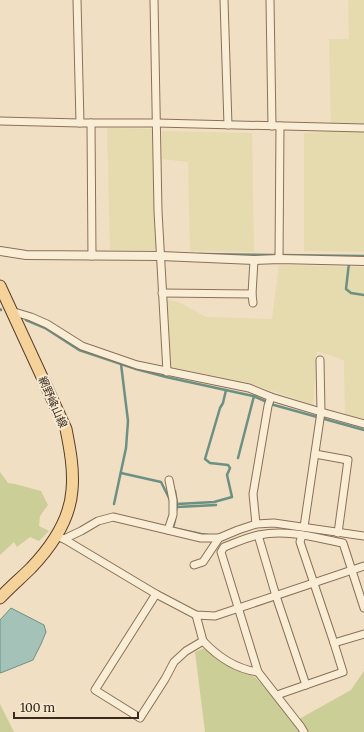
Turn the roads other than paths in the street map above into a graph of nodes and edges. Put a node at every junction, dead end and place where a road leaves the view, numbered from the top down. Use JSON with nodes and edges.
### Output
{"nodes":[{"id":1,"x":77,"y":0,"type":"edge"},
{"id":2,"x":154,"y":0,"type":"edge"},
{"id":3,"x":224,"y":0,"type":"edge"},
{"id":4,"x":270,"y":0,"type":"edge"},
{"id":5,"x":0,"y":121,"type":"edge"},
{"id":6,"x":80,"y":123,"type":"junction"},
{"id":7,"x":91,"y":123,"type":"junction"},
{"id":8,"x":157,"y":123,"type":"junction"},
{"id":9,"x":228,"y":125,"type":"junction"},
{"id":10,"x":272,"y":126,"type":"junction"},
{"id":11,"x":280,"y":126,"type":"junction"},
{"id":12,"x":364,"y":128,"type":"edge"},
{"id":13,"x":0,"y":251,"type":"edge"},
{"id":14,"x":92,"y":256,"type":"junction"},
{"id":15,"x":161,"y":256,"type":"junction"},
{"id":16,"x":279,"y":259,"type":"junction"},
{"id":17,"x":254,"y":260,"type":"junction"},
{"id":18,"x":364,"y":260,"type":"edge"},
{"id":19,"x":0,"y":287,"type":"edge"},
{"id":20,"x":162,"y":293,"type":"junction"},
{"id":21,"x":252,"y":294,"type":"junction"},
{"id":22,"x":253,"y":304,"type":"dead end"},
{"id":23,"x":11,"y":311,"type":"junction"},
{"id":24,"x":320,"y":360,"type":"dead end"},
{"id":25,"x":167,"y":372,"type":"junction"},
{"id":26,"x":271,"y":397,"type":"junction"},
{"id":27,"x":321,"y":412,"type":"junction"},
{"id":28,"x":364,"y":424,"type":"edge"},
{"id":29,"x":315,"y":454,"type":"junction"},
{"id":30,"x":169,"y":480,"type":"dead end"},
{"id":31,"x":256,"y":524,"type":"junction"},
{"id":32,"x":304,"y":527,"type":"junction"},
{"id":33,"x":168,"y":530,"type":"junction"},
{"id":34,"x":338,"y":533,"type":"junction"},
{"id":35,"x":258,"y":535,"type":"junction"},
{"id":36,"x":302,"y":535,"type":"junction"},
{"id":37,"x":364,"y":536,"type":"edge"},
{"id":38,"x":60,"y":537,"type":"junction"},
{"id":39,"x":219,"y":538,"type":"junction"},
{"id":40,"x":194,"y":565,"type":"dead end"},
{"id":41,"x":364,"y":566,"type":"edge"},
{"id":42,"x":352,"y":570,"type":"junction"},
{"id":43,"x":314,"y":583,"type":"junction"},
{"id":44,"x":156,"y":594,"type":"junction"},
{"id":45,"x":276,"y":596,"type":"junction"},
{"id":46,"x":0,"y":598,"type":"edge"},
{"id":47,"x":364,"y":608,"type":"edge"},
{"id":48,"x":239,"y":609,"type":"junction"},
{"id":49,"x":196,"y":615,"type":"junction"},
{"id":50,"x":364,"y":634,"type":"edge"},
{"id":51,"x":203,"y":641,"type":"junction"},
{"id":52,"x":334,"y":644,"type":"junction"},
{"id":53,"x":258,"y":672,"type":"junction"},
{"id":54,"x":306,"y":685,"type":"junction"},
{"id":55,"x":277,"y":696,"type":"junction"},
{"id":56,"x":304,"y":732,"type":"edge"}],
"edges":[{"from":1,"to":6,"type":"street"},
{"from":2,"to":8,"type":"street"},
{"from":3,"to":9,"type":"street"},
{"from":4,"to":10,"type":"street"},
{"from":5,"to":6,"type":"street"},
{"from":6,"to":7,"type":"street"},
{"from":7,"to":8,"type":"street"},
{"from":7,"to":14,"type":"street"},
{"from":8,"to":9,"type":"street"},
{"from":8,"to":15,"type":"street"},
{"from":9,"to":10,"type":"street"},
{"from":10,"to":11,"type":"street"},
{"from":11,"to":12,"type":"street"},
{"from":11,"to":16,"type":"street"},
{"from":13,"to":14,"type":"street"},
{"from":14,"to":15,"type":"street"},
{"from":15,"to":17,"type":"street"},
{"from":15,"to":20,"type":"street"},
{"from":16,"to":17,"type":"street"},
{"from":16,"to":18,"type":"street"},
{"from":17,"to":21,"type":"street"},
{"from":19,"to":23,"type":"main road","name":"網野峰山線"},
{"from":20,"to":21,"type":"street"},
{"from":20,"to":25,"type":"street"},
{"from":21,"to":22,"type":"street"},
{"from":23,"to":25,"type":"street"},
{"from":23,"to":38,"type":"main road","name":"網野峰山線"},
{"from":24,"to":27,"type":"street"},
{"from":25,"to":26,"type":"street"},
{"from":26,"to":27,"type":"street"},
{"from":26,"to":31,"type":"street"},
{"from":27,"to":28,"type":"street"},
{"from":27,"to":29,"type":"street"},
{"from":29,"to":32,"type":"street"},
{"from":29,"to":34,"type":"street"},
{"from":30,"to":33,"type":"street"},
{"from":31,"to":32,"type":"street"},
{"from":31,"to":39,"type":"street"},
{"from":32,"to":34,"type":"street"},
{"from":33,"to":38,"type":"street"},
{"from":33,"to":39,"type":"street"},
{"from":34,"to":37,"type":"street"},
{"from":35,"to":36,"type":"street"},
{"from":35,"to":45,"type":"street"},
{"from":35,"to":48,"type":"street"},
{"from":36,"to":42,"type":"street"},
{"from":36,"to":43,"type":"street"},
{"from":38,"to":44,"type":"street"},
{"from":38,"to":46,"type":"main road","name":"網野峰山線"},
{"from":39,"to":40,"type":"street"},
{"from":41,"to":42,"type":"street"},
{"from":42,"to":43,"type":"street"},
{"from":42,"to":47,"type":"street"},
{"from":43,"to":45,"type":"street"},
{"from":43,"to":52,"type":"street"},
{"from":44,"to":49,"type":"street"},
{"from":44,"to":51,"type":"street"},
{"from":45,"to":48,"type":"street"},
{"from":45,"to":54,"type":"street"},
{"from":48,"to":49,"type":"street"},
{"from":48,"to":53,"type":"street"},
{"from":49,"to":51,"type":"street"},
{"from":50,"to":52,"type":"street"},
{"from":51,"to":53,"type":"street"},
{"from":52,"to":54,"type":"street"},
{"from":53,"to":55,"type":"street"},
{"from":54,"to":55,"type":"street"},
{"from":55,"to":56,"type":"street"}]}
